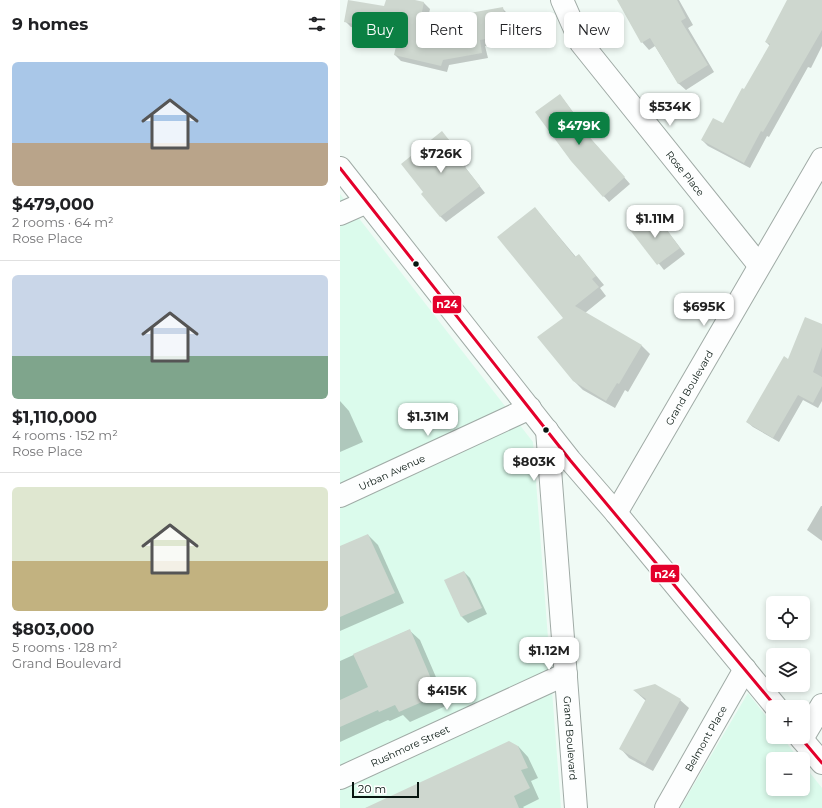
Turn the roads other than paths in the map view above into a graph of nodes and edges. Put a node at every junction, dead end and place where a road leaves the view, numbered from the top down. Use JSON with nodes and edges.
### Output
{"nodes":[{"id":1,"x":562,"y":0,"type":"edge"},
{"id":2,"x":822,"y":159,"type":"edge"},
{"id":3,"x":340,"y":168,"type":"edge"},
{"id":4,"x":367,"y":202,"type":"junction"},
{"id":5,"x":340,"y":214,"type":"edge"},
{"id":6,"x":759,"y":265,"type":"junction"},
{"id":7,"x":530,"y":408,"type":"junction"},
{"id":8,"x":547,"y":430,"type":"junction"},
{"id":9,"x":340,"y":496,"type":"edge"},
{"id":10,"x":616,"y":513,"type":"junction"},
{"id":11,"x":745,"y":669,"type":"junction"},
{"id":12,"x":566,"y":674,"type":"junction"},
{"id":13,"x":770,"y":700,"type":"edge"},
{"id":14,"x":822,"y":704,"type":"edge"},
{"id":15,"x":810,"y":723,"type":"edge"},
{"id":16,"x":806,"y":744,"type":"edge"},
{"id":17,"x":822,"y":764,"type":"edge"},
{"id":18,"x":340,"y":778,"type":"edge"},
{"id":19,"x":576,"y":808,"type":"edge"},
{"id":20,"x":666,"y":808,"type":"edge"}],
"edges":[{"from":1,"to":6,"type":"street","name":"Rose Place"},
{"from":2,"to":6,"type":"street","name":"Grand Boulevard"},
{"from":3,"to":4,"type":"street"},
{"from":4,"to":5,"type":"street"},
{"from":4,"to":7,"type":"street"},
{"from":6,"to":10,"type":"street","name":"Grand Boulevard"},
{"from":7,"to":8,"type":"street"},
{"from":7,"to":9,"type":"street","name":"Urban Avenue"},
{"from":8,"to":10,"type":"street"},
{"from":8,"to":12,"type":"street","name":"Grand Boulevard"},
{"from":10,"to":11,"type":"street"},
{"from":11,"to":13,"type":"street"},
{"from":11,"to":20,"type":"street","name":"Belmont Place"},
{"from":12,"to":18,"type":"street","name":"Rushmore Street"},
{"from":12,"to":19,"type":"street","name":"Grand Boulevard"},
{"from":14,"to":15,"type":"street"},
{"from":16,"to":17,"type":"street"}]}
